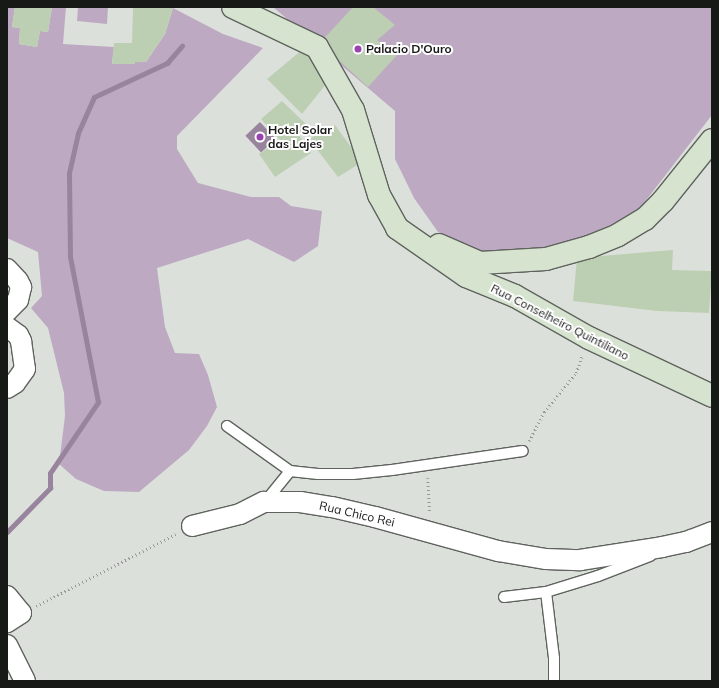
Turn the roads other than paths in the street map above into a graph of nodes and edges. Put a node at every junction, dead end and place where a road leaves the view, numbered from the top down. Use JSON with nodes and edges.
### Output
{"nodes":[{"id":1,"x":233,"y":7,"type":"edge"},
{"id":2,"x":712,"y":140,"type":"edge"},
{"id":3,"x":397,"y":228,"type":"junction"},
{"id":4,"x":7,"y":269,"type":"edge"},
{"id":5,"x":7,"y":311,"type":"edge"},
{"id":6,"x":11,"y":336,"type":"edge"},
{"id":7,"x":7,"y":388,"type":"edge"},
{"id":8,"x":712,"y":396,"type":"edge"},
{"id":9,"x":227,"y":426,"type":"dead end"},
{"id":10,"x":523,"y":451,"type":"road end"},
{"id":11,"x":290,"y":471,"type":"junction"},
{"id":12,"x":264,"y":502,"type":"junction"},
{"id":13,"x":192,"y":526,"type":"road end"},
{"id":14,"x":711,"y":536,"type":"edge"},
{"id":15,"x":686,"y":542,"type":"junction"},
{"id":16,"x":546,"y":592,"type":"junction"},
{"id":17,"x":7,"y":596,"type":"edge"},
{"id":18,"x":504,"y":597,"type":"dead end"},
{"id":19,"x":14,"y":618,"type":"edge"},
{"id":20,"x":7,"y":645,"type":"edge"},
{"id":21,"x":25,"y":681,"type":"edge"},
{"id":22,"x":554,"y":681,"type":"edge"}],
"edges":[{"from":1,"to":3,"type":"main road","name":"Rua Conselheiro Quintiliano"},
{"from":2,"to":3,"type":"main road"},
{"from":3,"to":8,"type":"main road","name":"Rua Conselheiro Quintiliano"},
{"from":4,"to":5,"type":"street"},
{"from":6,"to":7,"type":"street"},
{"from":9,"to":11,"type":"lane"},
{"from":10,"to":11,"type":"lane"},
{"from":11,"to":12,"type":"lane"},
{"from":12,"to":13,"type":"street","name":"Rua Chico Rei"},
{"from":12,"to":15,"type":"street","name":"Rua Chico Rei"},
{"from":14,"to":15,"type":"street","name":"Rua Chico Rei"},
{"from":15,"to":16,"type":"lane"},
{"from":16,"to":18,"type":"lane"},
{"from":16,"to":22,"type":"lane"},
{"from":17,"to":19,"type":"street"},
{"from":20,"to":21,"type":"street"}]}
